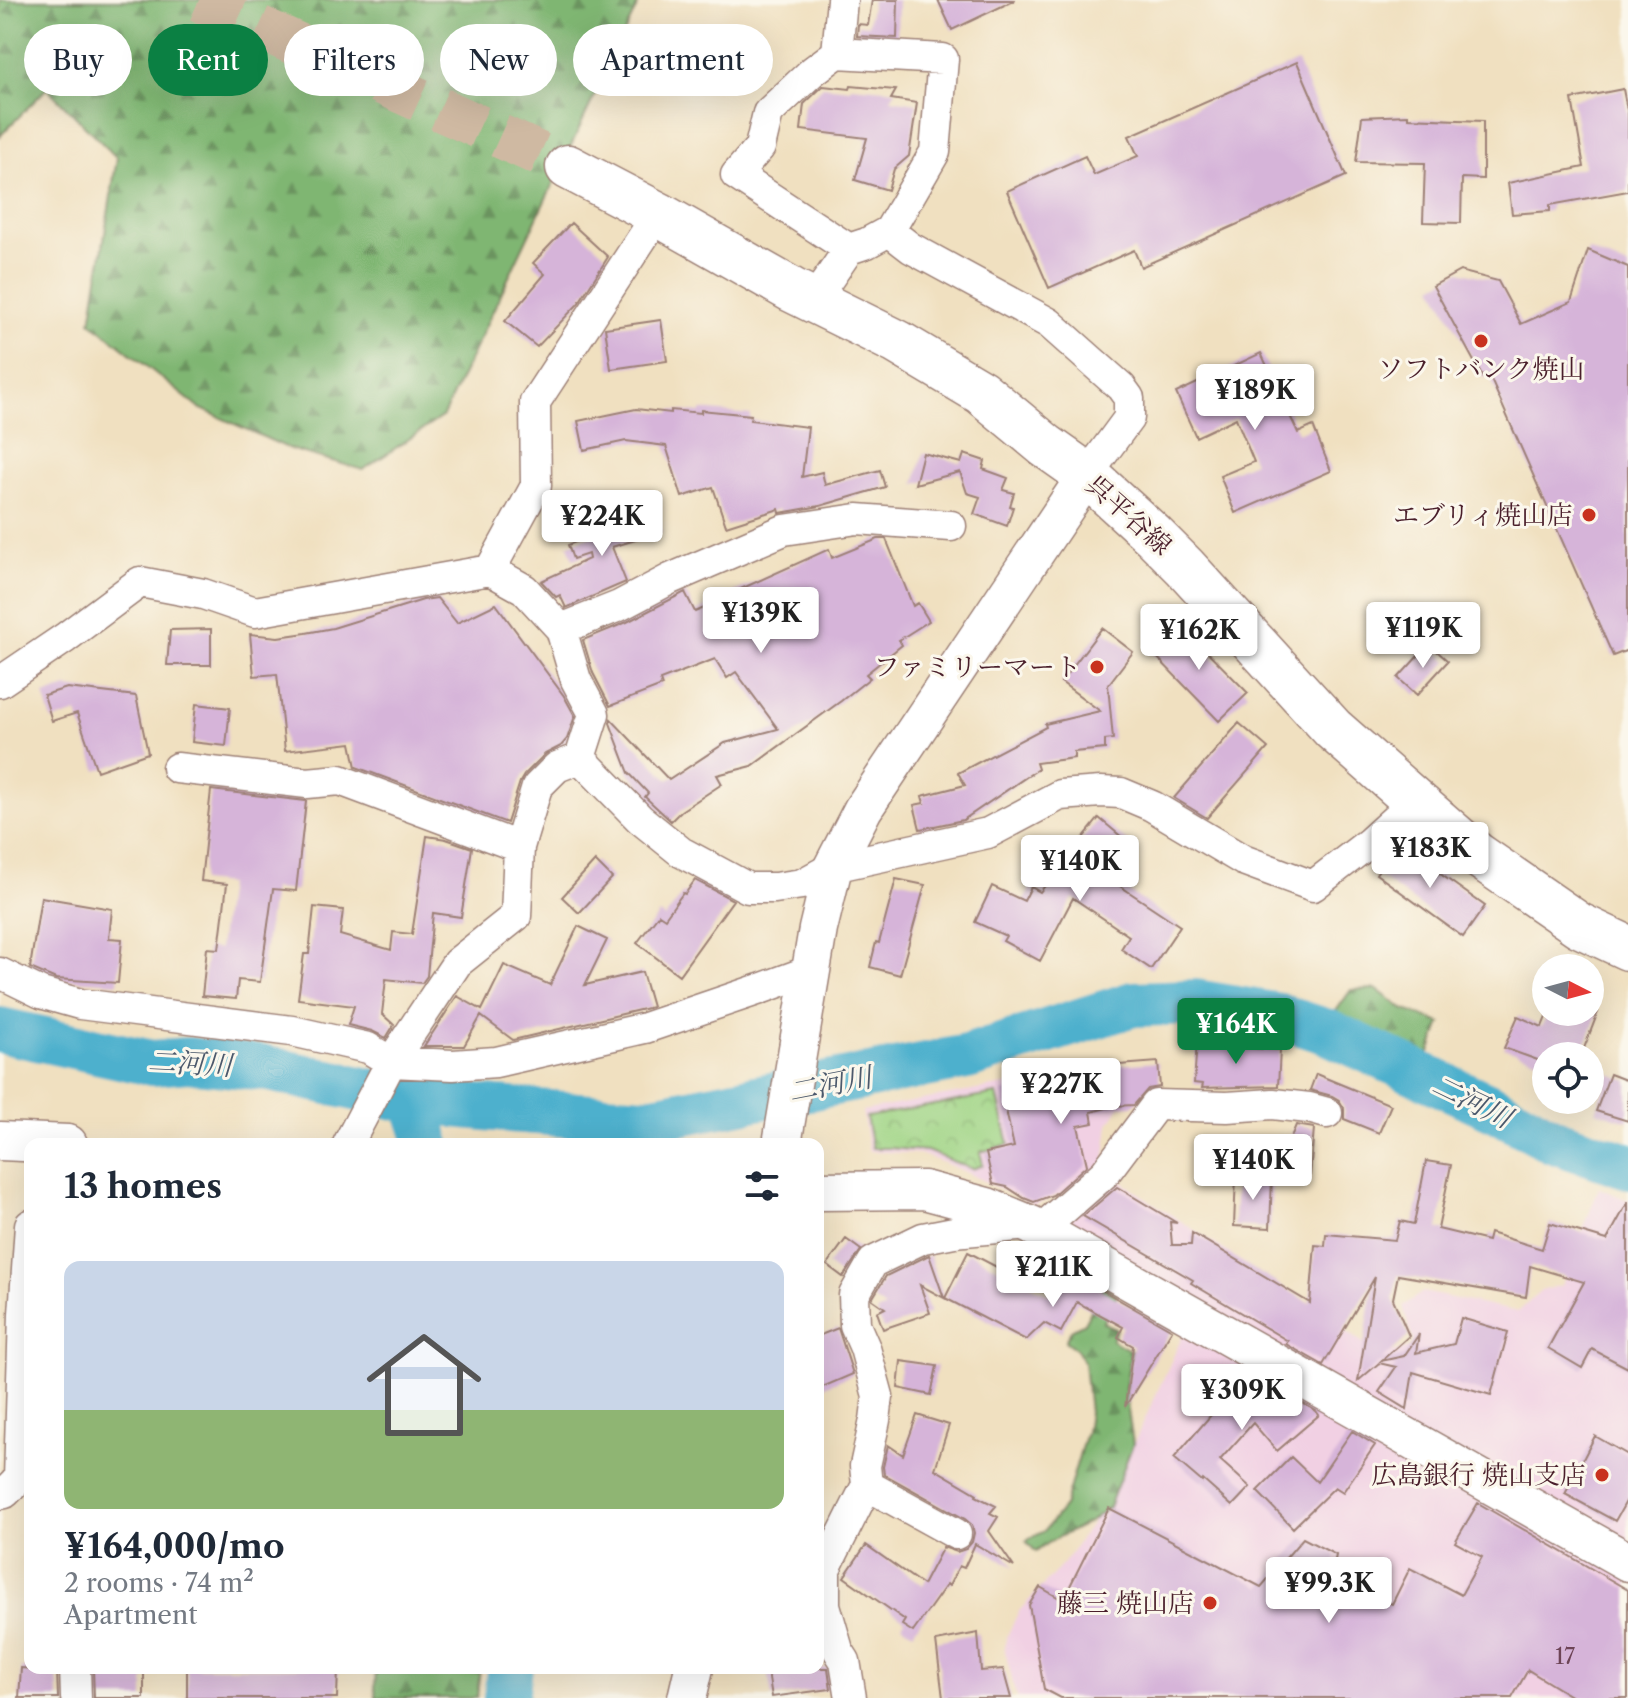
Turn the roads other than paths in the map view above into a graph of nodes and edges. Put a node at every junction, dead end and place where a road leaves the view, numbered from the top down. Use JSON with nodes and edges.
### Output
{"nodes":[{"id":1,"x":842,"y":0,"type":"edge"},
{"id":2,"x":837,"y":53,"type":"junction"},
{"id":3,"x":568,"y":167,"type":"tunnel mouth"},
{"id":4,"x":658,"y":214,"type":"junction"},
{"id":5,"x":889,"y":231,"type":"junction"},
{"id":6,"x":849,"y":249,"type":"junction"},
{"id":7,"x":814,"y":300,"type":"junction"},
{"id":8,"x":1087,"y":475,"type":"junction"},
{"id":9,"x":951,"y":526,"type":"dead end"},
{"id":10,"x":490,"y":570,"type":"junction"},
{"id":11,"x":561,"y":629,"type":"junction"},
{"id":12,"x":0,"y":682,"type":"edge"},
{"id":13,"x":580,"y":758,"type":"junction"},
{"id":14,"x":177,"y":768,"type":"dead end"},
{"id":15,"x":1415,"y":801,"type":"junction"},
{"id":16,"x":519,"y":847,"type":"junction"},
{"id":17,"x":833,"y":867,"type":"junction"},
{"id":18,"x":1628,"y":948,"type":"edge"},
{"id":19,"x":0,"y":973,"type":"edge"},
{"id":20,"x":810,"y":981,"type":"junction"},
{"id":21,"x":388,"y":1068,"type":"junction"},
{"id":22,"x":1327,"y":1113,"type":"dead end"},
{"id":23,"x":784,"y":1136,"type":"edge"},
{"id":24,"x":351,"y":1138,"type":"edge"},
{"id":25,"x":824,"y":1191,"type":"edge"},
{"id":26,"x":1035,"y":1228,"type":"junction"},
{"id":27,"x":24,"y":1270,"type":"edge"},
{"id":28,"x":18,"y":1314,"type":"edge"},
{"id":29,"x":867,"y":1485,"type":"junction"},
{"id":30,"x":0,"y":1494,"type":"edge"},
{"id":31,"x":956,"y":1534,"type":"dead end"},
{"id":32,"x":1628,"y":1562,"type":"edge"},
{"id":33,"x":75,"y":1674,"type":"edge"},
{"id":34,"x":693,"y":1674,"type":"edge"},
{"id":35,"x":76,"y":1698,"type":"edge"},
{"id":36,"x":687,"y":1698,"type":"edge"},
{"id":37,"x":851,"y":1698,"type":"edge"}],
"edges":[{"from":1,"to":2,"type":"street"},
{"from":2,"to":5,"type":"street"},
{"from":2,"to":6,"type":"street"},
{"from":3,"to":4,"type":"main road","name":"呉平谷線"},
{"from":4,"to":7,"type":"main road","name":"呉平谷線"},
{"from":4,"to":10,"type":"street"},
{"from":5,"to":6,"type":"street"},
{"from":5,"to":8,"type":"street"},
{"from":6,"to":7,"type":"street"},
{"from":7,"to":8,"type":"main road","name":"呉平谷線"},
{"from":8,"to":15,"type":"main road","name":"呉平谷線"},
{"from":8,"to":17,"type":"street"},
{"from":9,"to":11,"type":"street"},
{"from":10,"to":11,"type":"street"},
{"from":10,"to":12,"type":"street"},
{"from":11,"to":13,"type":"street"},
{"from":13,"to":16,"type":"street"},
{"from":13,"to":17,"type":"street"},
{"from":14,"to":16,"type":"street"},
{"from":15,"to":17,"type":"street"},
{"from":15,"to":18,"type":"main road","name":"呉平谷線"},
{"from":16,"to":21,"type":"street"},
{"from":17,"to":20,"type":"street"},
{"from":19,"to":21,"type":"street"},
{"from":20,"to":21,"type":"street"},
{"from":20,"to":23,"type":"street"},
{"from":21,"to":24,"type":"street"},
{"from":22,"to":26,"type":"street"},
{"from":25,"to":26,"type":"street"},
{"from":26,"to":29,"type":"street"},
{"from":26,"to":32,"type":"street"},
{"from":27,"to":28,"type":"street"},
{"from":28,"to":30,"type":"street"},
{"from":29,"to":31,"type":"street"},
{"from":29,"to":37,"type":"street"},
{"from":33,"to":35,"type":"street"},
{"from":34,"to":36,"type":"street"}]}
